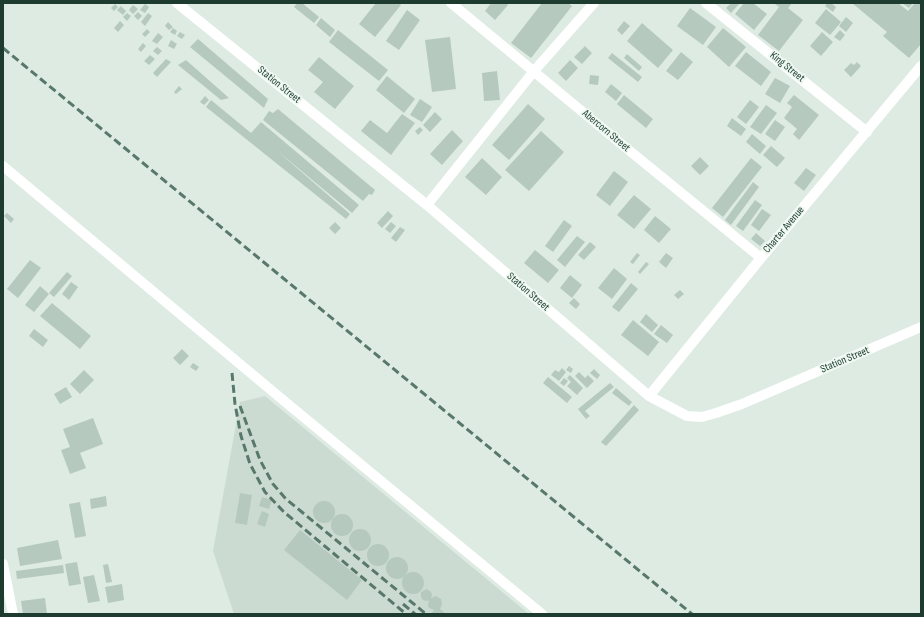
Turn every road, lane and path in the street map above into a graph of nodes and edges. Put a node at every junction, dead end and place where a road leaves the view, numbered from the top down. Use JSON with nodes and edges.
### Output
{"nodes":[{"id":1,"x":177,"y":3,"type":"edge"},
{"id":2,"x":451,"y":3,"type":"edge"},
{"id":3,"x":594,"y":3,"type":"edge"},
{"id":4,"x":706,"y":3,"type":"edge"},
{"id":5,"x":921,"y":66,"type":"edge"},
{"id":6,"x":534,"y":71,"type":"junction"},
{"id":7,"x":867,"y":132,"type":"junction"},
{"id":8,"x":3,"y":166,"type":"edge"},
{"id":9,"x":427,"y":205,"type":"junction"},
{"id":10,"x":761,"y":258,"type":"junction"},
{"id":11,"x":921,"y":327,"type":"edge"},
{"id":12,"x":649,"y":396,"type":"junction"},
{"id":13,"x":3,"y":564,"type":"edge"},
{"id":14,"x":13,"y":614,"type":"edge"},
{"id":15,"x":542,"y":614,"type":"edge"}],
"edges":[{"from":1,"to":9,"type":"street","name":"Station Street"},
{"from":2,"to":6,"type":"street","name":"Abercorn Street"},
{"from":3,"to":6,"type":"street"},
{"from":4,"to":7,"type":"street","name":"King Street"},
{"from":5,"to":7,"type":"street","name":"Charter Avenue"},
{"from":6,"to":9,"type":"street"},
{"from":6,"to":10,"type":"street","name":"Abercorn Street"},
{"from":7,"to":10,"type":"street","name":"Charter Avenue"},
{"from":8,"to":15,"type":"street"},
{"from":9,"to":12,"type":"street","name":"Station Street"},
{"from":10,"to":12,"type":"street","name":"Charter Avenue"},
{"from":11,"to":12,"type":"street","name":"Station Street"},
{"from":13,"to":14,"type":"street"}]}
